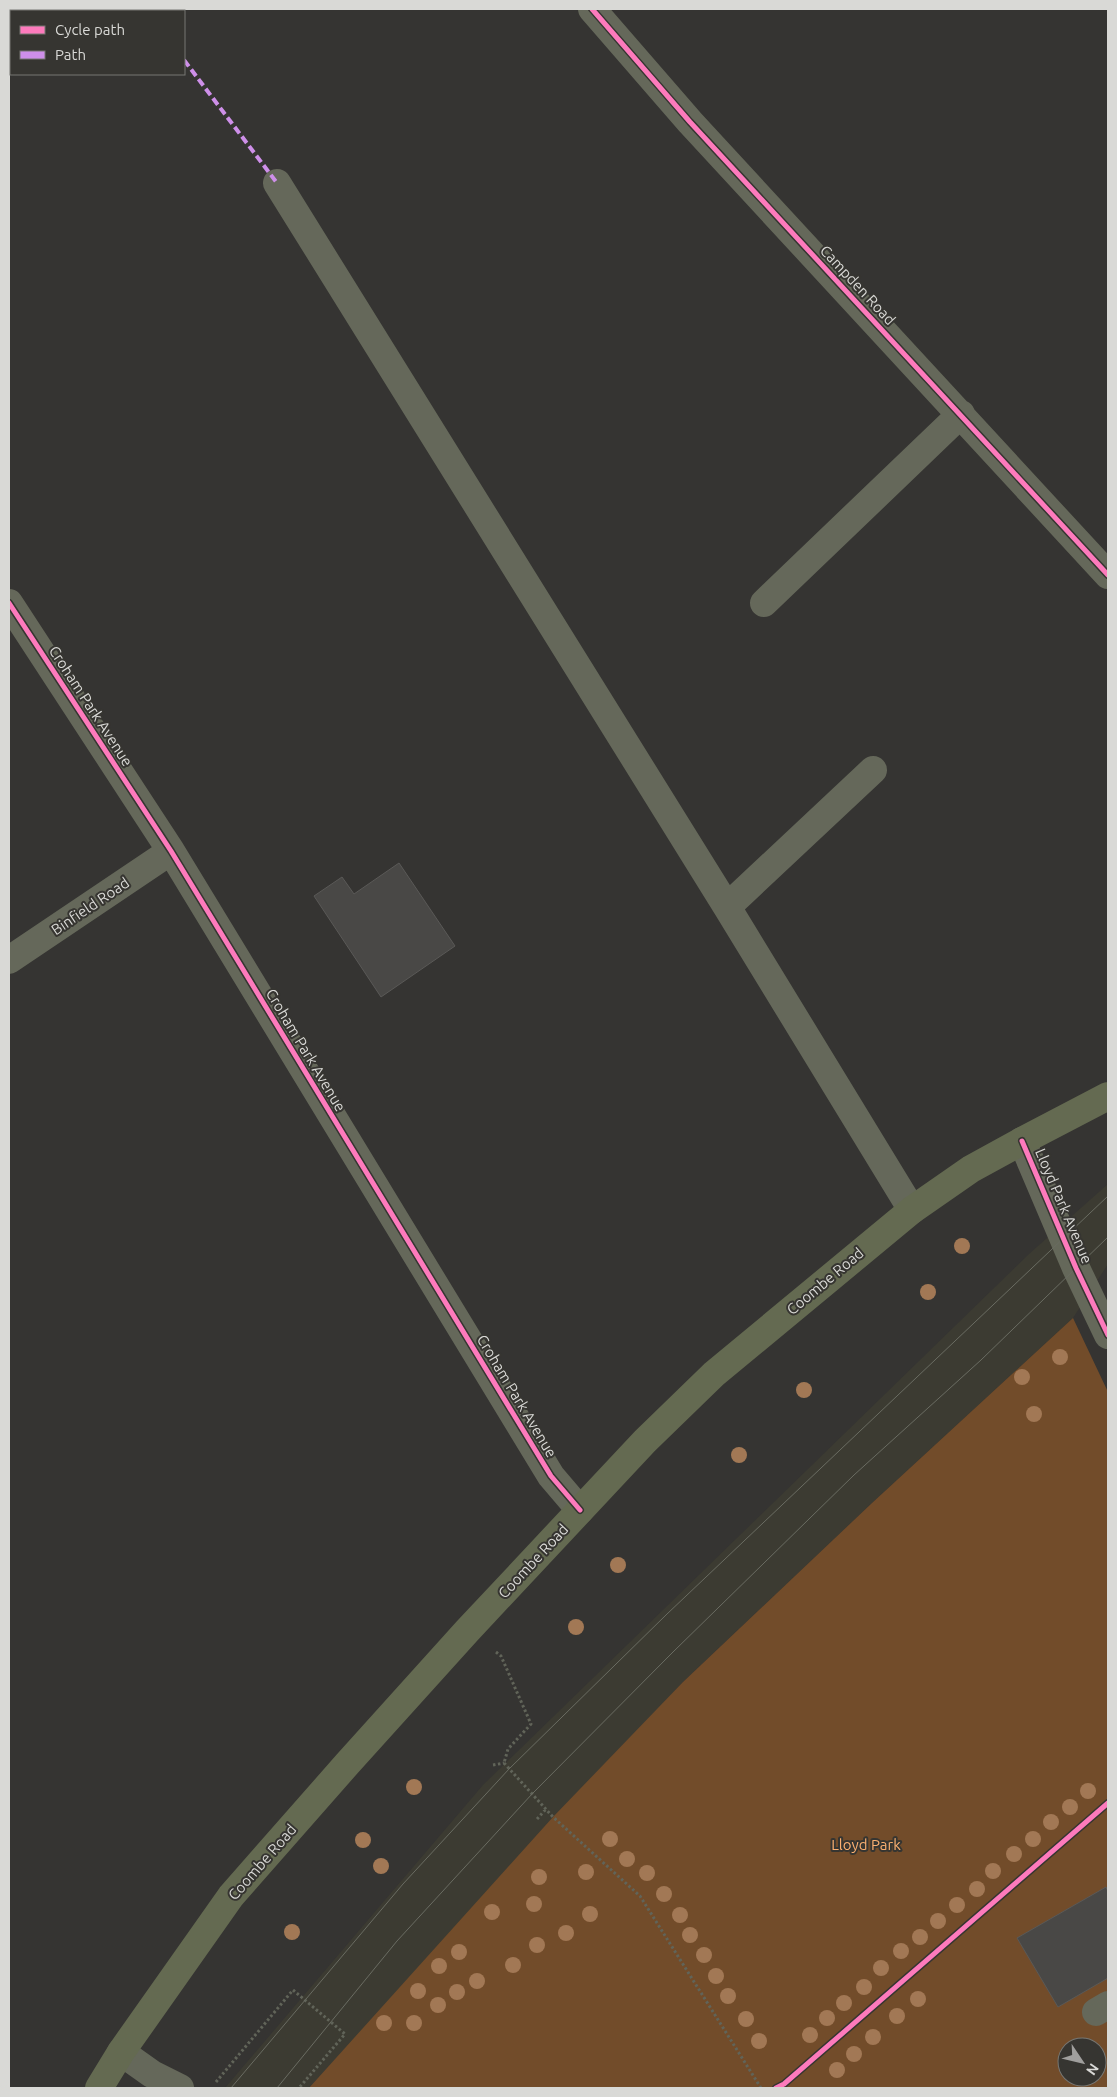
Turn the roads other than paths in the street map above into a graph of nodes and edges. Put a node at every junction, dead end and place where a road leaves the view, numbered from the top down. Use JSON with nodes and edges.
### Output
{"nodes":[{"id":1,"x":592,"y":9,"type":"edge"},
{"id":2,"x":277,"y":183,"type":"dead end"},
{"id":3,"x":961,"y":414,"type":"junction"},
{"id":4,"x":1108,"y":575,"type":"edge"},
{"id":5,"x":9,"y":603,"type":"edge"},
{"id":6,"x":764,"y":603,"type":"dead end"},
{"id":7,"x":873,"y":770,"type":"dead end"},
{"id":8,"x":170,"y":851,"type":"junction"},
{"id":9,"x":727,"y":907,"type":"junction"},
{"id":10,"x":9,"y":960,"type":"edge"},
{"id":11,"x":1108,"y":1096,"type":"edge"},
{"id":12,"x":1022,"y":1140,"type":"junction"},
{"id":13,"x":912,"y":1210,"type":"junction"},
{"id":14,"x":1108,"y":1336,"type":"edge"},
{"id":15,"x":580,"y":1510,"type":"junction"},
{"id":16,"x":121,"y":2052,"type":"junction"},
{"id":17,"x":99,"y":2088,"type":"edge"},
{"id":18,"x":180,"y":2088,"type":"edge"}],
"edges":[{"from":1,"to":3,"type":"street","name":"Campden Road"},
{"from":2,"to":9,"type":"street"},
{"from":3,"to":4,"type":"street","name":"Campden Road"},
{"from":3,"to":6,"type":"street"},
{"from":5,"to":8,"type":"street","name":"Croham Park Avenue"},
{"from":7,"to":9,"type":"street"},
{"from":8,"to":10,"type":"street","name":"Binfield Road"},
{"from":8,"to":15,"type":"street","name":"Croham Park Avenue"},
{"from":9,"to":13,"type":"street"},
{"from":11,"to":12,"type":"main road","name":"Coombe Road"},
{"from":12,"to":13,"type":"main road","name":"Coombe Road"},
{"from":12,"to":14,"type":"street","name":"Lloyd Park Avenue"},
{"from":13,"to":15,"type":"main road","name":"Coombe Road"},
{"from":15,"to":16,"type":"main road","name":"Coombe Road"},
{"from":16,"to":17,"type":"main road","name":"Coombe Road"},
{"from":16,"to":18,"type":"street"}]}
